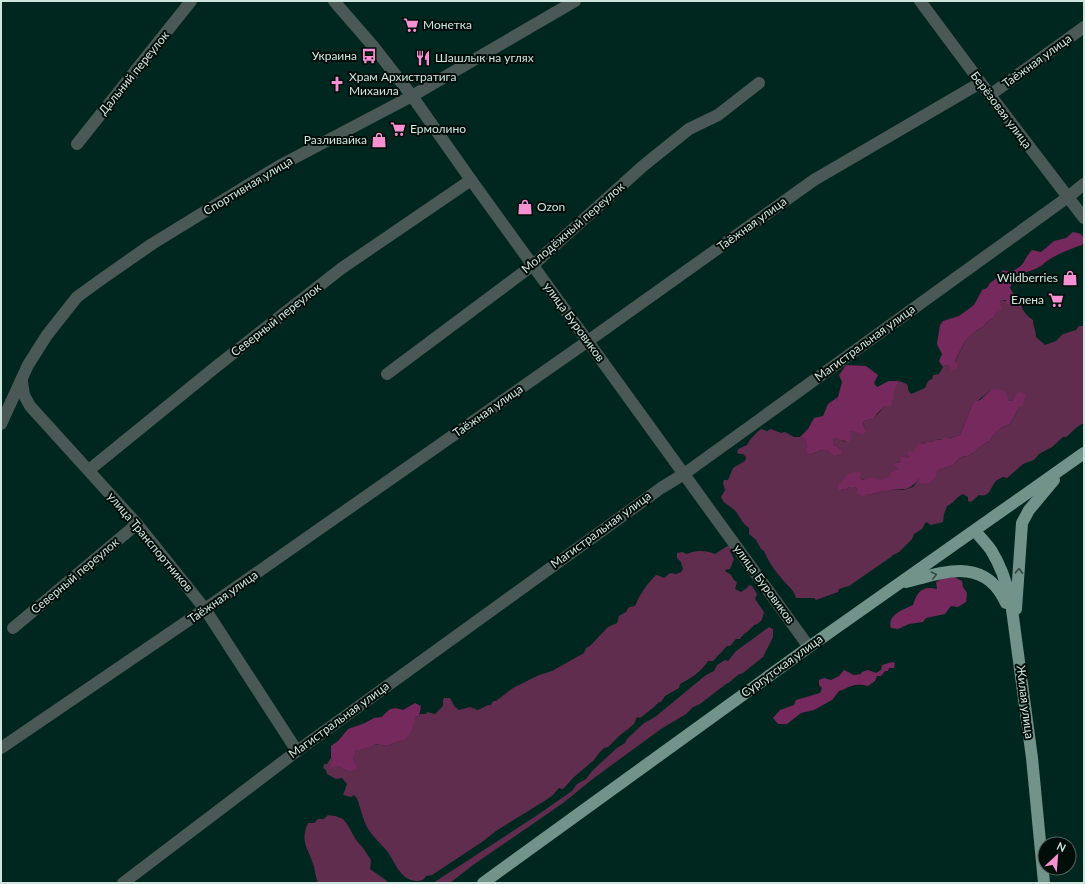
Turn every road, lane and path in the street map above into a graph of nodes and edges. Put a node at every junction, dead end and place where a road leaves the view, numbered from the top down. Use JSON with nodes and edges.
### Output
{"nodes":[{"id":1,"x":191,"y":1,"type":"edge"},
{"id":2,"x":334,"y":1,"type":"edge"},
{"id":3,"x":575,"y":1,"type":"edge"},
{"id":4,"x":920,"y":1,"type":"edge"},
{"id":5,"x":1084,"y":27,"type":"edge"},
{"id":6,"x":759,"y":83,"type":"dead end"},
{"id":7,"x":980,"y":83,"type":"junction"},
{"id":8,"x":990,"y":95,"type":"junction"},
{"id":9,"x":412,"y":96,"type":"junction"},
{"id":10,"x":77,"y":144,"type":"dead end"},
{"id":11,"x":471,"y":180,"type":"junction"},
{"id":12,"x":1084,"y":184,"type":"edge"},
{"id":13,"x":1068,"y":197,"type":"junction"},
{"id":14,"x":1084,"y":218,"type":"edge"},
{"id":15,"x":533,"y":265,"type":"junction"},
{"id":16,"x":588,"y":341,"type":"junction"},
{"id":17,"x":387,"y":374,"type":"dead end"},
{"id":18,"x":22,"y":382,"type":"junction"},
{"id":19,"x":1,"y":424,"type":"edge"},
{"id":20,"x":1084,"y":453,"type":"edge"},
{"id":21,"x":1064,"y":468,"type":"junction"},
{"id":22,"x":89,"y":470,"type":"junction"},
{"id":23,"x":684,"y":474,"type":"junction"},
{"id":24,"x":137,"y":524,"type":"junction"},
{"id":25,"x":975,"y":531,"type":"junction"},
{"id":26,"x":896,"y":585,"type":"junction"},
{"id":27,"x":205,"y":609,"type":"junction"},
{"id":28,"x":1015,"y":624,"type":"junction"},
{"id":29,"x":13,"y":628,"type":"dead end"},
{"id":30,"x":809,"y":647,"type":"junction"},
{"id":31,"x":1,"y":748,"type":"edge"},
{"id":32,"x":298,"y":750,"type":"junction"},
{"id":33,"x":123,"y":883,"type":"edge"},
{"id":34,"x":483,"y":883,"type":"edge"},
{"id":35,"x":1044,"y":883,"type":"edge"}],
"edges":[{"from":1,"to":10,"type":"street","name":"Дальний переулок"},
{"from":2,"to":9,"type":"street","name":"улица Буровиков"},
{"from":3,"to":9,"type":"street","name":"Спортивная улица"},
{"from":4,"to":7,"type":"street","name":"Берёзовая улица"},
{"from":5,"to":8,"type":"street","name":"Таёжная улица"},
{"from":6,"to":15,"type":"street","name":"Молодёжный переулок"},
{"from":7,"to":8,"type":"street","name":"Берёзовая улица"},
{"from":7,"to":16,"type":"street","name":"Таёжная улица"},
{"from":8,"to":13,"type":"street","name":"Берёзовая улица"},
{"from":9,"to":11,"type":"street","name":"улица Буровиков"},
{"from":9,"to":18,"type":"street","name":"Спортивная улица"},
{"from":11,"to":15,"type":"street","name":"улица Буровиков"},
{"from":11,"to":22,"type":"street","name":"Северный переулок"},
{"from":12,"to":13,"type":"street","name":"Магистральная улица"},
{"from":13,"to":14,"type":"street","name":"Берёзовая улица"},
{"from":13,"to":23,"type":"street","name":"Магистральная улица"},
{"from":15,"to":16,"type":"street","name":"улица Буровиков"},
{"from":15,"to":17,"type":"street","name":"Молодёжный переулок"},
{"from":16,"to":23,"type":"street","name":"улица Буровиков"},
{"from":16,"to":27,"type":"street","name":"Таёжная улица"},
{"from":18,"to":19,"type":"street","name":"Спортивная улица"},
{"from":18,"to":22,"type":"street","name":"улица Транспортников"},
{"from":20,"to":21,"type":"main road","name":"Сургутская улица"},
{"from":21,"to":25,"type":"main road","name":"Сургутская улица"},
{"from":28,"to":21,"type":"main road","one_way":true},
{"from":22,"to":24,"type":"street","name":"улица Транспортников"},
{"from":23,"to":30,"type":"street","name":"улица Буровиков"},
{"from":23,"to":32,"type":"street","name":"Магистральная улица"},
{"from":24,"to":27,"type":"street","name":"улица Транспортников"},
{"from":24,"to":29,"type":"street","name":"Северный переулок"},
{"from":25,"to":26,"type":"main road","name":"Сургутская улица"},
{"from":25,"to":28,"type":"main road","name":"Жилая улица"},
{"from":26,"to":28,"type":"main road","one_way":true},
{"from":26,"to":30,"type":"main road","name":"Сургутская улица"},
{"from":27,"to":31,"type":"street","name":"Таёжная улица"},
{"from":27,"to":32,"type":"street","name":"улица Транспортников"},
{"from":28,"to":35,"type":"main road","name":"Жилая улица"},
{"from":30,"to":34,"type":"main road","name":"Сургутская улица"},
{"from":32,"to":33,"type":"street","name":"Магистральная улица"}]}
